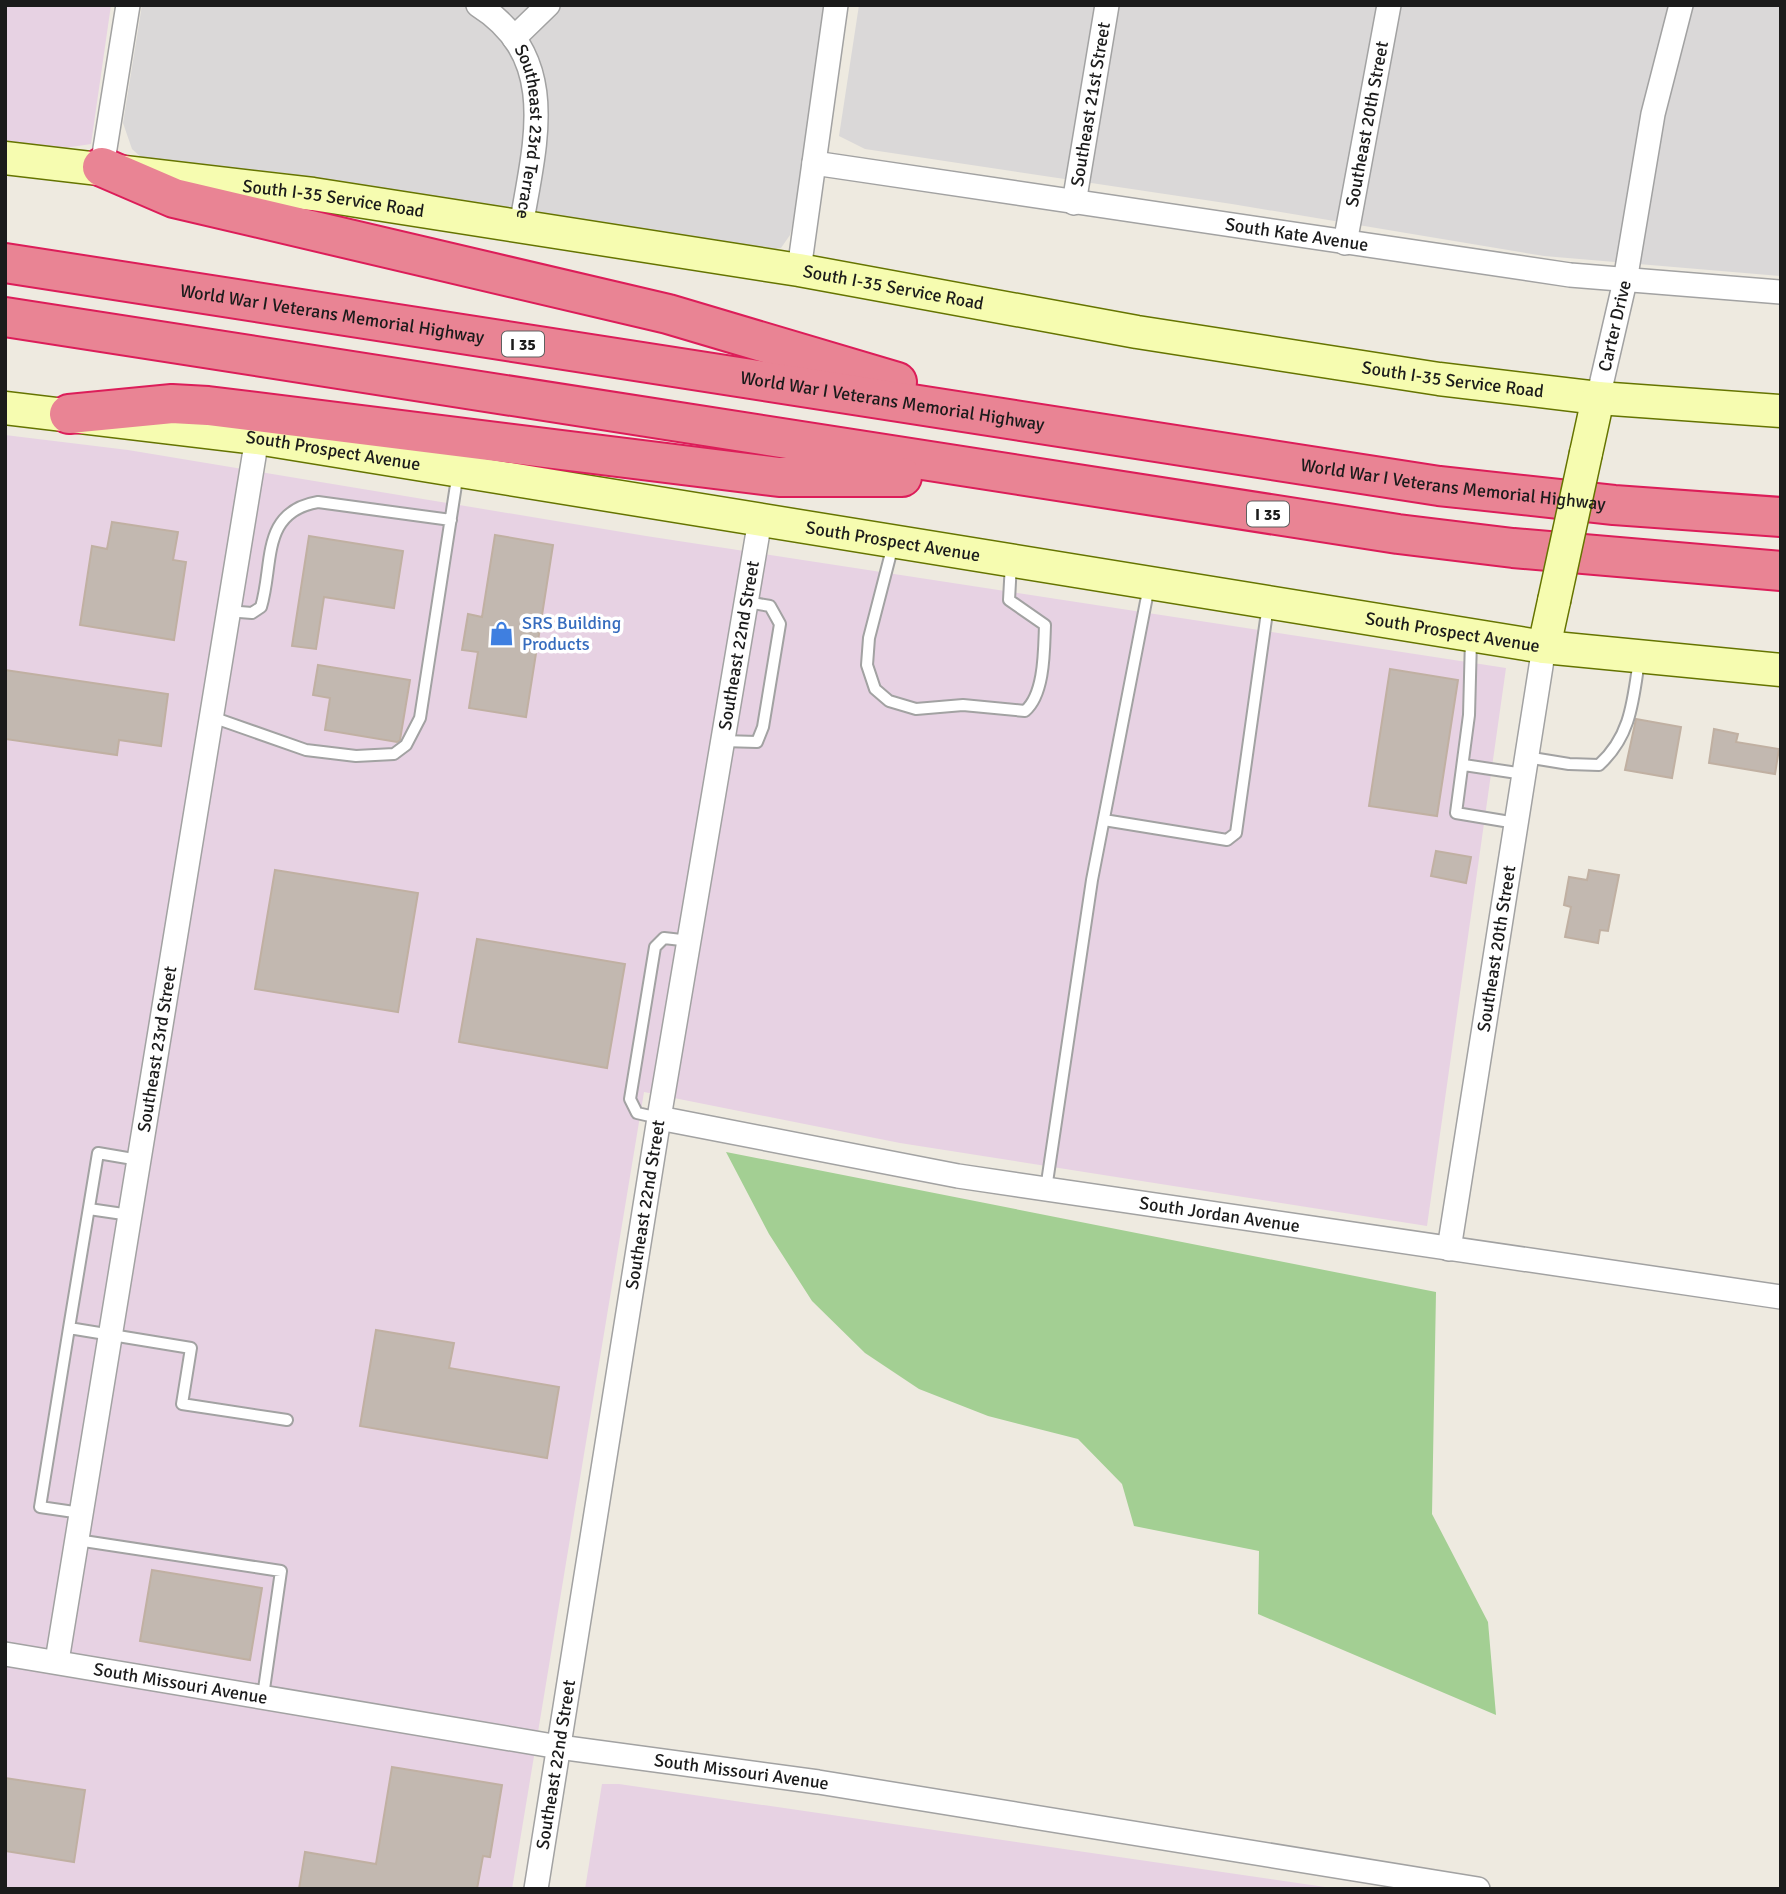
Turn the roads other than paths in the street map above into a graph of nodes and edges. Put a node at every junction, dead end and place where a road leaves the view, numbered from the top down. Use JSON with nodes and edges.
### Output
{"nodes":[{"id":1,"x":128,"y":5,"type":"edge"},
{"id":2,"x":478,"y":5,"type":"edge"},
{"id":3,"x":548,"y":5,"type":"edge"},
{"id":4,"x":836,"y":5,"type":"edge"},
{"id":5,"x":1107,"y":5,"type":"edge"},
{"id":6,"x":1388,"y":5,"type":"edge"},
{"id":7,"x":1681,"y":5,"type":"edge"},
{"id":8,"x":514,"y":38,"type":"junction"},
{"id":9,"x":5,"y":158,"type":"edge"},
{"id":10,"x":814,"y":163,"type":"junction"},
{"id":11,"x":102,"y":167,"type":"junction"},
{"id":12,"x":1074,"y":203,"type":"junction"},
{"id":13,"x":521,"y":227,"type":"junction"},
{"id":14,"x":1345,"y":243,"type":"junction"},
{"id":15,"x":5,"y":263,"type":"edge"},
{"id":16,"x":799,"y":271,"type":"junction"},
{"id":17,"x":1625,"y":281,"type":"junction"},
{"id":18,"x":1781,"y":292,"type":"edge"},
{"id":19,"x":5,"y":317,"type":"edge"},
{"id":20,"x":1598,"y":398,"type":"junction"},
{"id":21,"x":5,"y":408,"type":"edge"},
{"id":22,"x":1781,"y":411,"type":"edge"},
{"id":23,"x":69,"y":414,"type":"junction"},
{"id":24,"x":1040,"y":425,"type":"junction"},
{"id":25,"x":257,"y":438,"type":"junction"},
{"id":26,"x":458,"y":470,"type":"junction"},
{"id":27,"x":1024,"y":477,"type":"junction"},
{"id":28,"x":1781,"y":517,"type":"edge"},
{"id":29,"x":451,"y":520,"type":"junction"},
{"id":30,"x":760,"y":520,"type":"junction"},
{"id":31,"x":893,"y":542,"type":"junction"},
{"id":32,"x":1609,"y":557,"type":"junction"},
{"id":33,"x":1011,"y":561,"type":"junction"},
{"id":34,"x":1781,"y":571,"type":"edge"},
{"id":35,"x":1149,"y":583,"type":"junction"},
{"id":36,"x":1781,"y":597,"type":"edge"},
{"id":37,"x":747,"y":602,"type":"junction"},
{"id":38,"x":1268,"y":603,"type":"junction"},
{"id":39,"x":227,"y":611,"type":"junction"},
{"id":40,"x":1471,"y":635,"type":"junction"},
{"id":41,"x":1544,"y":647,"type":"junction"},
{"id":42,"x":1640,"y":657,"type":"junction"},
{"id":43,"x":1781,"y":670,"type":"edge"},
{"id":44,"x":212,"y":717,"type":"junction"},
{"id":45,"x":723,"y":741,"type":"junction"},
{"id":46,"x":1464,"y":765,"type":"junction"},
{"id":47,"x":1525,"y":766,"type":"junction"},
{"id":48,"x":1104,"y":820,"type":"junction"},
{"id":49,"x":1516,"y":823,"type":"junction"},
{"id":50,"x":690,"y":941,"type":"junction"},
{"id":51,"x":659,"y":1118,"type":"junction"},
{"id":52,"x":139,"y":1160,"type":"junction"},
{"id":53,"x":1046,"y":1189,"type":"junction"},
{"id":54,"x":89,"y":1209,"type":"junction"},
{"id":55,"x":130,"y":1215,"type":"junction"},
{"id":56,"x":1449,"y":1249,"type":"junction"},
{"id":57,"x":1781,"y":1297,"type":"edge"},
{"id":58,"x":69,"y":1328,"type":"junction"},
{"id":59,"x":110,"y":1334,"type":"junction"},
{"id":60,"x":287,"y":1420,"type":"dead end"},
{"id":61,"x":81,"y":1513,"type":"junction"},
{"id":62,"x":76,"y":1540,"type":"junction"},
{"id":63,"x":5,"y":1654,"type":"edge"},
{"id":64,"x":57,"y":1661,"type":"junction"},
{"id":65,"x":263,"y":1696,"type":"junction"},
{"id":66,"x":559,"y":1747,"type":"junction"},
{"id":67,"x":536,"y":1889,"type":"edge"},
{"id":68,"x":1478,"y":1889,"type":"edge"}],
"edges":[{"from":1,"to":11,"type":"street"},
{"from":2,"to":8,"type":"street","name":"Southeast 23rd Terrace"},
{"from":3,"to":8,"type":"street","name":"Southeast 23rd Terrace"},
{"from":4,"to":10,"type":"street"},
{"from":5,"to":12,"type":"street","name":"Southeast 21st Street"},
{"from":6,"to":14,"type":"street","name":"Southeast 20th Street"},
{"from":7,"to":17,"type":"street","name":"Carter Drive"},
{"from":8,"to":13,"type":"street","name":"Southeast 23rd Terrace"},
{"from":9,"to":11,"type":"main road","name":"South I-35 Service Road"},
{"from":10,"to":12,"type":"street","name":"South Kate Avenue"},
{"from":10,"to":16,"type":"street"},
{"from":11,"to":13,"type":"main road","name":"South I-35 Service Road"},
{"from":11,"to":24,"type":"highway"},
{"from":12,"to":14,"type":"street","name":"South Kate Avenue"},
{"from":13,"to":16,"type":"main road","name":"South I-35 Service Road"},
{"from":14,"to":17,"type":"street","name":"South Kate Avenue"},
{"from":15,"to":24,"type":"highway","name":"World War I Veterans Memorial Highway","number":"I 35"},
{"from":16,"to":20,"type":"main road","name":"South I-35 Service Road"},
{"from":17,"to":18,"type":"street","name":"South Kate Avenue"},
{"from":17,"to":20,"type":"street","name":"Carter Drive"},
{"from":19,"to":27,"type":"highway","number":"I 35"},
{"from":20,"to":22,"type":"main road","name":"South I-35 Service Road"},
{"from":20,"to":41,"type":"main road","name":"Carter Drive","bridge":true},
{"from":21,"to":23,"type":"main road","name":"South Prospect Avenue"},
{"from":23,"to":25,"type":"main road","name":"South Prospect Avenue"},
{"from":23,"to":27,"type":"highway"},
{"from":24,"to":28,"type":"highway","name":"World War I Veterans Memorial Highway","number":"I 35"},
{"from":25,"to":26,"type":"main road","name":"South Prospect Avenue"},
{"from":25,"to":39,"type":"street","name":"Southeast 23rd Street"},
{"from":26,"to":29,"type":"lane"},
{"from":26,"to":30,"type":"main road","name":"South Prospect Avenue"},
{"from":27,"to":32,"type":"highway","number":"I 35"},
{"from":29,"to":39,"type":"lane"},
{"from":29,"to":44,"type":"lane"},
{"from":30,"to":31,"type":"main road","name":"South Prospect Avenue"},
{"from":30,"to":37,"type":"street","name":"Southeast 22nd Street"},
{"from":31,"to":33,"type":"main road","name":"South Prospect Avenue"},
{"from":31,"to":33,"type":"lane"},
{"from":32,"to":34,"type":"highway","number":"I 35"},
{"from":32,"to":36,"type":"highway"},
{"from":33,"to":35,"type":"main road","name":"South Prospect Avenue"},
{"from":35,"to":38,"type":"main road","name":"South Prospect Avenue"},
{"from":35,"to":48,"type":"lane"},
{"from":37,"to":45,"type":"street","name":"Southeast 22nd Street"},
{"from":37,"to":45,"type":"lane"},
{"from":38,"to":40,"type":"main road","name":"South Prospect Avenue"},
{"from":38,"to":48,"type":"lane"},
{"from":39,"to":44,"type":"street","name":"Southeast 23rd Street"},
{"from":40,"to":41,"type":"main road","name":"South Prospect Avenue"},
{"from":40,"to":46,"type":"lane"},
{"from":41,"to":42,"type":"main road","name":"South Prospect Avenue"},
{"from":41,"to":47,"type":"street","name":"Southeast 20th Street"},
{"from":42,"to":43,"type":"main road","name":"South Prospect Avenue"},
{"from":42,"to":47,"type":"lane"},
{"from":44,"to":52,"type":"street","name":"Southeast 23rd Street"},
{"from":45,"to":50,"type":"street","name":"Southeast 22nd Street"},
{"from":46,"to":47,"type":"lane"},
{"from":46,"to":49,"type":"lane"},
{"from":47,"to":49,"type":"street","name":"Southeast 20th Street"},
{"from":48,"to":53,"type":"lane"},
{"from":49,"to":56,"type":"street","name":"Southeast 20th Street"},
{"from":50,"to":51,"type":"street","name":"Southeast 22nd Street"},
{"from":50,"to":51,"type":"lane"},
{"from":51,"to":53,"type":"street","name":"South Jordan Avenue"},
{"from":51,"to":66,"type":"street","name":"Southeast 22nd Street"},
{"from":52,"to":54,"type":"lane"},
{"from":52,"to":55,"type":"street","name":"Southeast 23rd Street"},
{"from":53,"to":56,"type":"street","name":"South Jordan Avenue"},
{"from":54,"to":55,"type":"lane"},
{"from":54,"to":58,"type":"lane"},
{"from":55,"to":59,"type":"street","name":"Southeast 23rd Street"},
{"from":56,"to":57,"type":"street","name":"South Jordan Avenue"},
{"from":58,"to":59,"type":"lane"},
{"from":58,"to":61,"type":"lane"},
{"from":59,"to":60,"type":"lane"},
{"from":59,"to":61,"type":"street","name":"Southeast 23rd Street"},
{"from":61,"to":62,"type":"street","name":"Southeast 23rd Street"},
{"from":62,"to":64,"type":"street","name":"Southeast 23rd Street"},
{"from":62,"to":65,"type":"lane"},
{"from":63,"to":64,"type":"street","name":"South Missouri Avenue"},
{"from":64,"to":65,"type":"street","name":"South Missouri Avenue"},
{"from":65,"to":66,"type":"street","name":"South Missouri Avenue"},
{"from":66,"to":67,"type":"street","name":"Southeast 22nd Street"},
{"from":66,"to":68,"type":"street","name":"South Missouri Avenue"}]}
